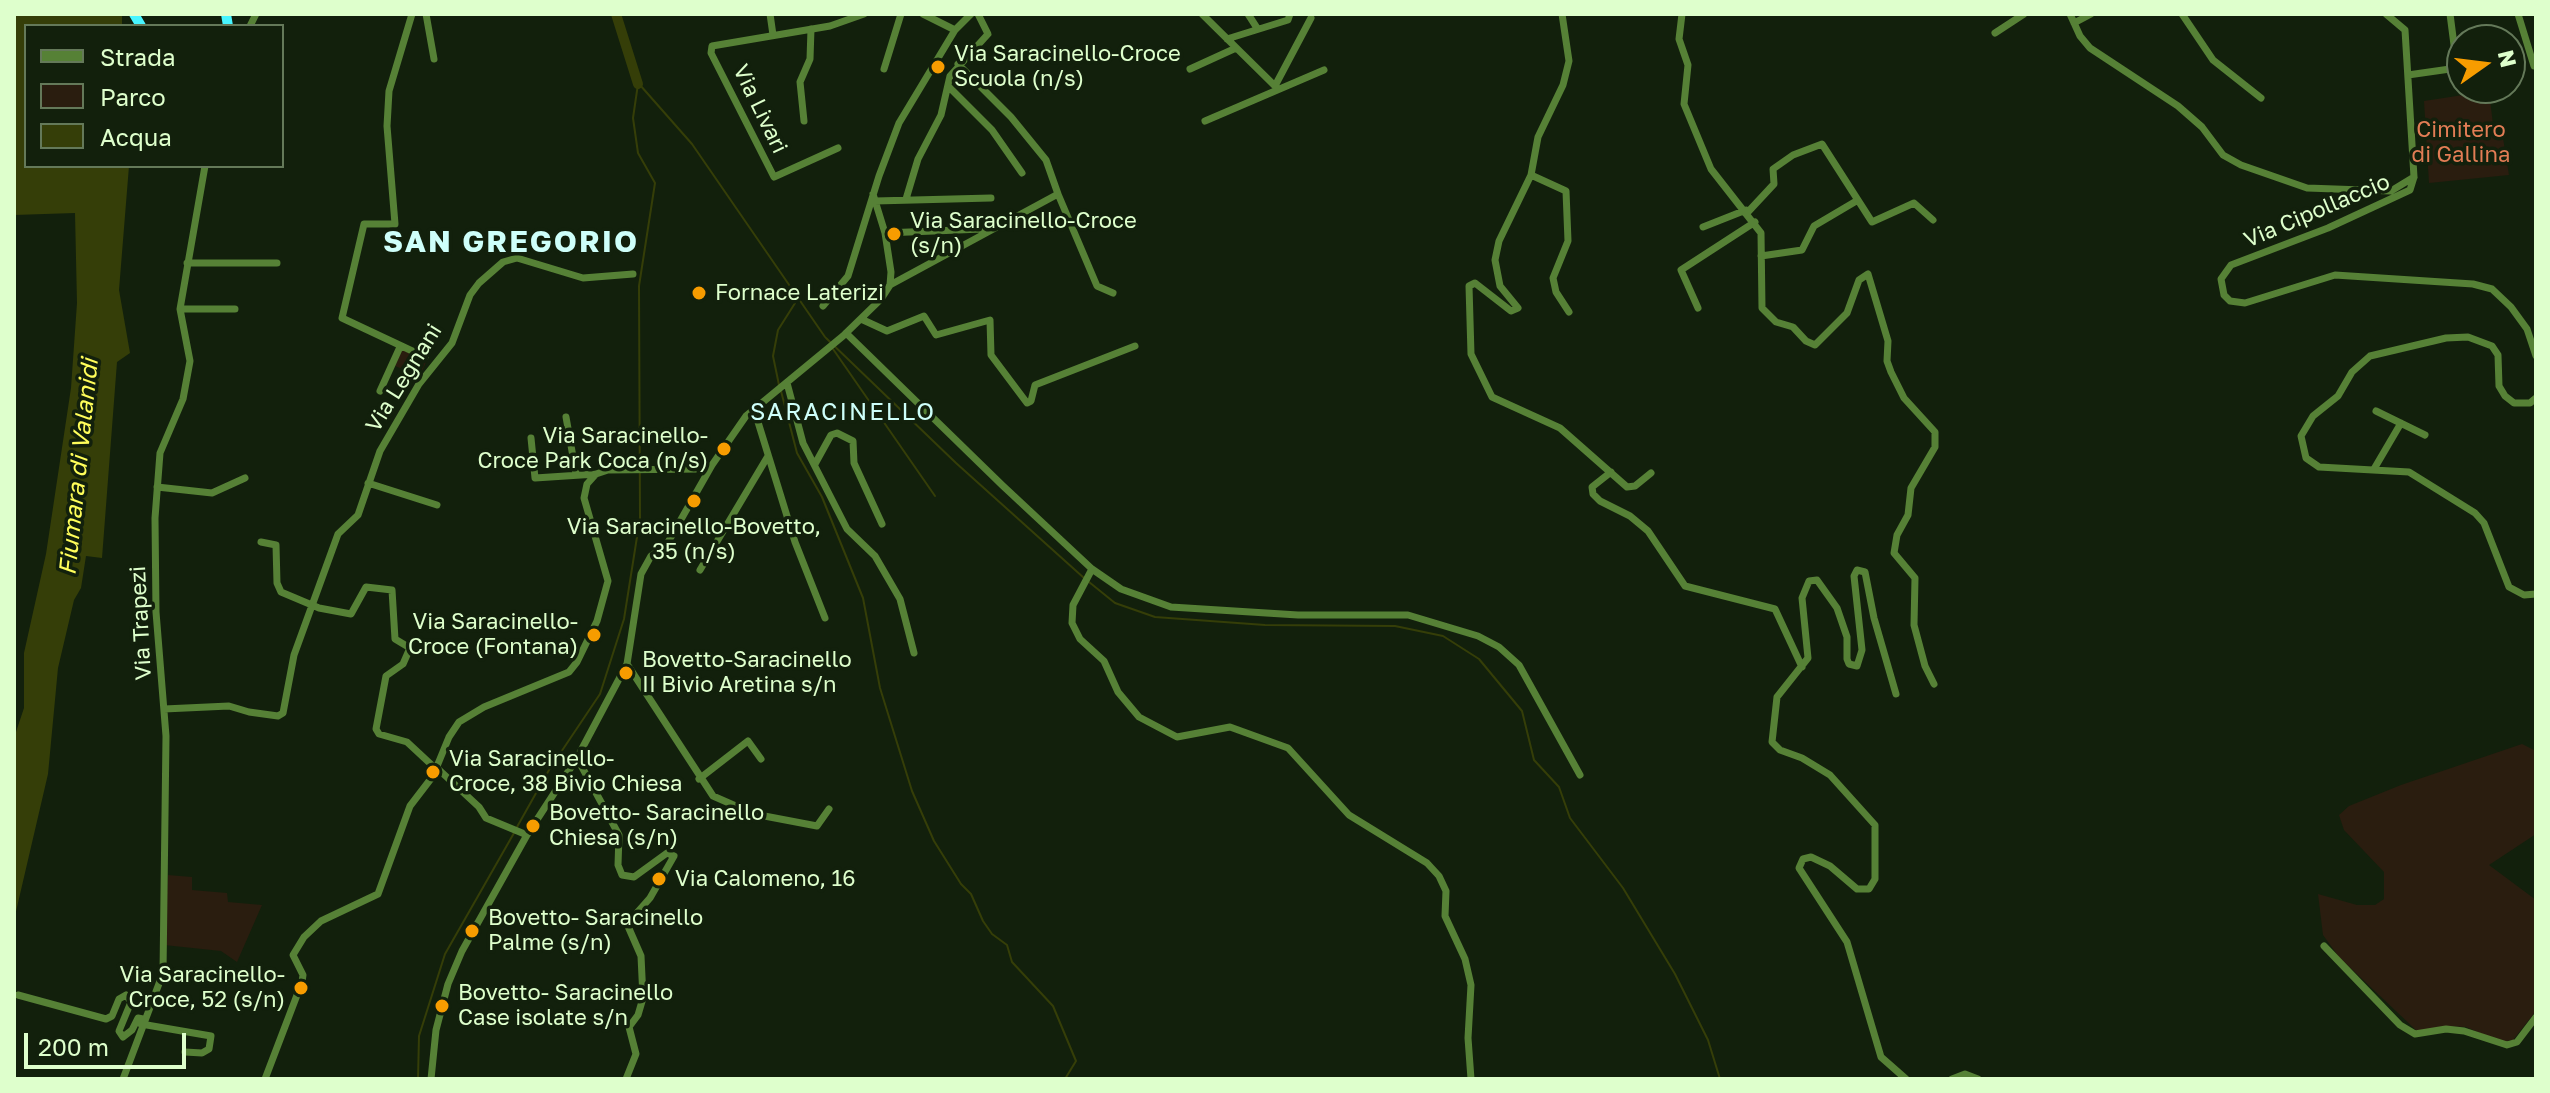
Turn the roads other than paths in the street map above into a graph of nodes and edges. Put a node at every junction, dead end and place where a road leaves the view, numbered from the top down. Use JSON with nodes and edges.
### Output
{"nodes":[{"id":1,"x":412,"y":14,"type":"edge"},
{"id":2,"x":426,"y":14,"type":"edge"},
{"id":3,"x":770,"y":14,"type":"edge"},
{"id":4,"x":864,"y":14,"type":"edge"},
{"id":5,"x":901,"y":14,"type":"edge"},
{"id":6,"x":923,"y":14,"type":"edge"},
{"id":7,"x":971,"y":14,"type":"edge"},
{"id":8,"x":978,"y":14,"type":"edge"},
{"id":9,"x":1202,"y":14,"type":"edge"},
{"id":10,"x":1248,"y":14,"type":"edge"},
{"id":11,"x":1290,"y":14,"type":"edge"},
{"id":12,"x":1562,"y":14,"type":"edge"},
{"id":13,"x":1682,"y":14,"type":"edge"},
{"id":14,"x":2024,"y":14,"type":"edge"},
{"id":15,"x":2070,"y":14,"type":"edge"},
{"id":16,"x":2091,"y":14,"type":"edge"},
{"id":17,"x":2182,"y":14,"type":"edge"},
{"id":18,"x":2386,"y":14,"type":"edge"},
{"id":19,"x":2450,"y":14,"type":"edge"},
{"id":20,"x":2518,"y":14,"type":"edge"},
{"id":21,"x":1311,"y":18,"type":"dead end"},
{"id":22,"x":2074,"y":23,"type":"junction"},
{"id":23,"x":1257,"y":28,"type":"junction"},
{"id":24,"x":811,"y":29,"type":"junction"},
{"id":25,"x":955,"y":30,"type":"junction"},
{"id":26,"x":1995,"y":33,"type":"dead end"},
{"id":27,"x":773,"y":35,"type":"junction"},
{"id":28,"x":1227,"y":39,"type":"junction"},
{"id":29,"x":1236,"y":48,"type":"junction"},
{"id":30,"x":434,"y":59,"type":"dead end"},
{"id":31,"x":958,"y":64,"type":"junction"},
{"id":32,"x":2534,"y":66,"type":"edge"},
{"id":33,"x":884,"y":69,"type":"dead end"},
{"id":34,"x":1190,"y":69,"type":"dead end"},
{"id":35,"x":1324,"y":70,"type":"dead end"},
{"id":36,"x":2408,"y":75,"type":"junction"},
{"id":37,"x":948,"y":86,"type":"junction"},
{"id":38,"x":1277,"y":86,"type":"junction"},
{"id":39,"x":2261,"y":98,"type":"dead end"},
{"id":40,"x":804,"y":121,"type":"dead end"},
{"id":41,"x":1205,"y":121,"type":"dead end"},
{"id":42,"x":838,"y":148,"type":"dead end"},
{"id":43,"x":205,"y":168,"type":"edge"},
{"id":44,"x":1022,"y":173,"type":"dead end"},
{"id":45,"x":1531,"y":175,"type":"junction"},
{"id":46,"x":2414,"y":177,"type":"junction"},
{"id":47,"x":1058,"y":194,"type":"junction"},
{"id":48,"x":874,"y":198,"type":"junction"},
{"id":49,"x":991,"y":198,"type":"dead end"},
{"id":50,"x":906,"y":199,"type":"junction"},
{"id":51,"x":1858,"y":200,"type":"junction"},
{"id":52,"x":1747,"y":212,"type":"junction"},
{"id":53,"x":1933,"y":220,"type":"dead end"},
{"id":54,"x":1755,"y":222,"type":"junction"},
{"id":55,"x":1703,"y":227,"type":"dead end"},
{"id":56,"x":987,"y":232,"type":"junction"},
{"id":57,"x":885,"y":233,"type":"junction"},
{"id":58,"x":1761,"y":256,"type":"junction"},
{"id":59,"x":187,"y":263,"type":"junction"},
{"id":60,"x":277,"y":263,"type":"dead end"},
{"id":61,"x":633,"y":274,"type":"dead end"},
{"id":62,"x":890,"y":285,"type":"junction"},
{"id":63,"x":1113,"y":293,"type":"dead end"},
{"id":64,"x":823,"y":306,"type":"dead end"},
{"id":65,"x":1698,"y":308,"type":"dead end"},
{"id":66,"x":180,"y":309,"type":"junction"},
{"id":67,"x":235,"y":309,"type":"dead end"},
{"id":68,"x":1569,"y":312,"type":"dead end"},
{"id":69,"x":861,"y":319,"type":"junction"},
{"id":70,"x":845,"y":334,"type":"junction"},
{"id":71,"x":1135,"y":346,"type":"dead end"},
{"id":72,"x":400,"y":347,"type":"junction"},
{"id":73,"x":2536,"y":356,"type":"edge"},
{"id":74,"x":425,"y":357,"type":"dead end"},
{"id":75,"x":786,"y":384,"type":"junction"},
{"id":76,"x":380,"y":391,"type":"dead end"},
{"id":77,"x":2536,"y":398,"type":"edge"},
{"id":78,"x":754,"y":409,"type":"junction"},
{"id":79,"x":2376,"y":411,"type":"dead end"},
{"id":80,"x":566,"y":417,"type":"dead end"},
{"id":81,"x":2401,"y":423,"type":"junction"},
{"id":82,"x":2425,"y":435,"type":"dead end"},
{"id":83,"x":531,"y":438,"type":"dead end"},
{"id":84,"x":768,"y":456,"type":"junction"},
{"id":85,"x":815,"y":464,"type":"junction"},
{"id":86,"x":712,"y":465,"type":"junction"},
{"id":87,"x":2374,"y":469,"type":"junction"},
{"id":88,"x":1611,"y":472,"type":"junction"},
{"id":89,"x":1651,"y":473,"type":"dead end"},
{"id":90,"x":576,"y":474,"type":"junction"},
{"id":91,"x":596,"y":474,"type":"junction"},
{"id":92,"x":245,"y":478,"type":"dead end"},
{"id":93,"x":368,"y":483,"type":"junction"},
{"id":94,"x":157,"y":487,"type":"junction"},
{"id":95,"x":437,"y":505,"type":"dead end"},
{"id":96,"x":882,"y":524,"type":"dead end"},
{"id":97,"x":261,"y":542,"type":"dead end"},
{"id":98,"x":1092,"y":569,"type":"junction"},
{"id":99,"x":700,"y":570,"type":"dead end"},
{"id":100,"x":2536,"y":594,"type":"edge"},
{"id":101,"x":312,"y":605,"type":"junction"},
{"id":102,"x":825,"y":618,"type":"dead end"},
{"id":103,"x":914,"y":653,"type":"dead end"},
{"id":104,"x":627,"y":664,"type":"junction"},
{"id":105,"x":1802,"y":667,"type":"junction"},
{"id":106,"x":1934,"y":684,"type":"dead end"},
{"id":107,"x":1896,"y":694,"type":"dead end"},
{"id":108,"x":164,"y":709,"type":"junction"},
{"id":109,"x":577,"y":758,"type":"junction"},
{"id":110,"x":761,"y":759,"type":"dead end"},
{"id":111,"x":436,"y":768,"type":"junction"},
{"id":112,"x":1580,"y":775,"type":"dead end"},
{"id":113,"x":699,"y":779,"type":"junction"},
{"id":114,"x":829,"y":809,"type":"dead end"},
{"id":115,"x":527,"y":835,"type":"junction"},
{"id":116,"x":2324,"y":946,"type":"dead end"},
{"id":117,"x":163,"y":973,"type":"junction"},
{"id":118,"x":220,"y":978,"type":"dead end"},
{"id":119,"x":18,"y":995,"type":"dead end"},
{"id":120,"x":2536,"y":1017,"type":"edge"},
{"id":121,"x":142,"y":1022,"type":"junction"},
{"id":122,"x":185,"y":1052,"type":"dead end"},
{"id":123,"x":123,"y":1079,"type":"edge"},
{"id":124,"x":265,"y":1079,"type":"edge"},
{"id":125,"x":431,"y":1079,"type":"edge"},
{"id":126,"x":626,"y":1079,"type":"edge"},
{"id":127,"x":1471,"y":1079,"type":"edge"},
{"id":128,"x":1906,"y":1079,"type":"edge"},
{"id":129,"x":1952,"y":1079,"type":"edge"},
{"id":130,"x":1978,"y":1079,"type":"edge"}],
"edges":[{"from":1,"to":72,"type":"street"},
{"from":2,"to":30,"type":"street"},
{"from":3,"to":27,"type":"street"},
{"from":4,"to":24,"type":"street","name":"Via Livari"},
{"from":5,"to":33,"type":"street"},
{"from":6,"to":25,"type":"street"},
{"from":7,"to":25,"type":"street"},
{"from":8,"to":31,"type":"street"},
{"from":9,"to":28,"type":"street"},
{"from":10,"to":23,"type":"street"},
{"from":11,"to":23,"type":"street"},
{"from":12,"to":45,"type":"street"},
{"from":13,"to":52,"type":"street"},
{"from":14,"to":26,"type":"street"},
{"from":15,"to":22,"type":"street"},
{"from":16,"to":22,"type":"street"},
{"from":17,"to":39,"type":"street"},
{"from":18,"to":36,"type":"street"},
{"from":19,"to":36,"type":"street"},
{"from":20,"to":32,"type":"street"},
{"from":21,"to":38,"type":"street"},
{"from":22,"to":46,"type":"street"},
{"from":23,"to":28,"type":"street"},
{"from":24,"to":27,"type":"street","name":"Via Livari"},
{"from":24,"to":40,"type":"street"},
{"from":25,"to":48,"type":"street"},
{"from":27,"to":42,"type":"street","name":"Via Livari"},
{"from":28,"to":29,"type":"street"},
{"from":29,"to":34,"type":"street"},
{"from":29,"to":38,"type":"street"},
{"from":31,"to":37,"type":"street"},
{"from":31,"to":47,"type":"street"},
{"from":35,"to":38,"type":"street"},
{"from":36,"to":46,"type":"street"},
{"from":37,"to":44,"type":"street"},
{"from":37,"to":50,"type":"street"},
{"from":38,"to":41,"type":"street"},
{"from":43,"to":59,"type":"street","name":"Via Trapezi"},
{"from":45,"to":68,"type":"street"},
{"from":45,"to":88,"type":"street"},
{"from":46,"to":73,"type":"street","name":"Via Cipollaccio"},
{"from":47,"to":56,"type":"street"},
{"from":47,"to":63,"type":"street"},
{"from":48,"to":50,"type":"street"},
{"from":48,"to":57,"type":"street"},
{"from":48,"to":64,"type":"street"},
{"from":49,"to":50,"type":"street"},
{"from":51,"to":52,"type":"street"},
{"from":51,"to":53,"type":"street"},
{"from":51,"to":58,"type":"street"},
{"from":52,"to":54,"type":"street"},
{"from":52,"to":55,"type":"street"},
{"from":54,"to":58,"type":"street"},
{"from":54,"to":65,"type":"street"},
{"from":56,"to":57,"type":"street"},
{"from":56,"to":62,"type":"street"},
{"from":57,"to":62,"type":"street"},
{"from":58,"to":106,"type":"street"},
{"from":59,"to":60,"type":"street"},
{"from":59,"to":66,"type":"street","name":"Via Trapezi"},
{"from":61,"to":93,"type":"street","name":"Via Legnani"},
{"from":62,"to":69,"type":"street"},
{"from":66,"to":67,"type":"street"},
{"from":66,"to":94,"type":"street","name":"Via Trapezi"},
{"from":69,"to":70,"type":"street"},
{"from":69,"to":71,"type":"street"},
{"from":70,"to":75,"type":"street"},
{"from":70,"to":98,"type":"street"},
{"from":72,"to":74,"type":"street"},
{"from":72,"to":76,"type":"street"},
{"from":75,"to":78,"type":"street"},
{"from":75,"to":85,"type":"street"},
{"from":77,"to":87,"type":"street"},
{"from":78,"to":84,"type":"street"},
{"from":78,"to":86,"type":"street"},
{"from":79,"to":81,"type":"street"},
{"from":80,"to":90,"type":"street"},
{"from":81,"to":82,"type":"street"},
{"from":81,"to":87,"type":"street"},
{"from":83,"to":90,"type":"street"},
{"from":84,"to":99,"type":"street"},
{"from":84,"to":102,"type":"street"},
{"from":85,"to":96,"type":"street"},
{"from":85,"to":103,"type":"street"},
{"from":86,"to":91,"type":"street"},
{"from":86,"to":104,"type":"street"},
{"from":87,"to":100,"type":"street"},
{"from":88,"to":89,"type":"street"},
{"from":88,"to":105,"type":"street"},
{"from":90,"to":91,"type":"street"},
{"from":91,"to":111,"type":"street"},
{"from":92,"to":94,"type":"street"},
{"from":93,"to":95,"type":"street"},
{"from":93,"to":101,"type":"street","name":"Via Legnani"},
{"from":94,"to":108,"type":"street","name":"Via Trapezi"},
{"from":97,"to":101,"type":"street"},
{"from":98,"to":112,"type":"street"},
{"from":98,"to":127,"type":"street"},
{"from":101,"to":108,"type":"street","name":"Via Legnani"},
{"from":101,"to":111,"type":"street"},
{"from":104,"to":109,"type":"street"},
{"from":104,"to":113,"type":"street"},
{"from":105,"to":107,"type":"street"},
{"from":105,"to":128,"type":"street"},
{"from":108,"to":117,"type":"street","name":"Via Trapezi"},
{"from":109,"to":115,"type":"street"},
{"from":109,"to":126,"type":"street"},
{"from":110,"to":113,"type":"street"},
{"from":111,"to":115,"type":"street"},
{"from":111,"to":124,"type":"street"},
{"from":113,"to":114,"type":"street"},
{"from":115,"to":125,"type":"street"},
{"from":116,"to":120,"type":"street"},
{"from":117,"to":118,"type":"street"},
{"from":117,"to":121,"type":"street","name":"Via Trapezi"},
{"from":119,"to":121,"type":"street"},
{"from":121,"to":122,"type":"street"},
{"from":121,"to":123,"type":"street","name":"Via Trapezi"},
{"from":129,"to":130,"type":"street"}]}
